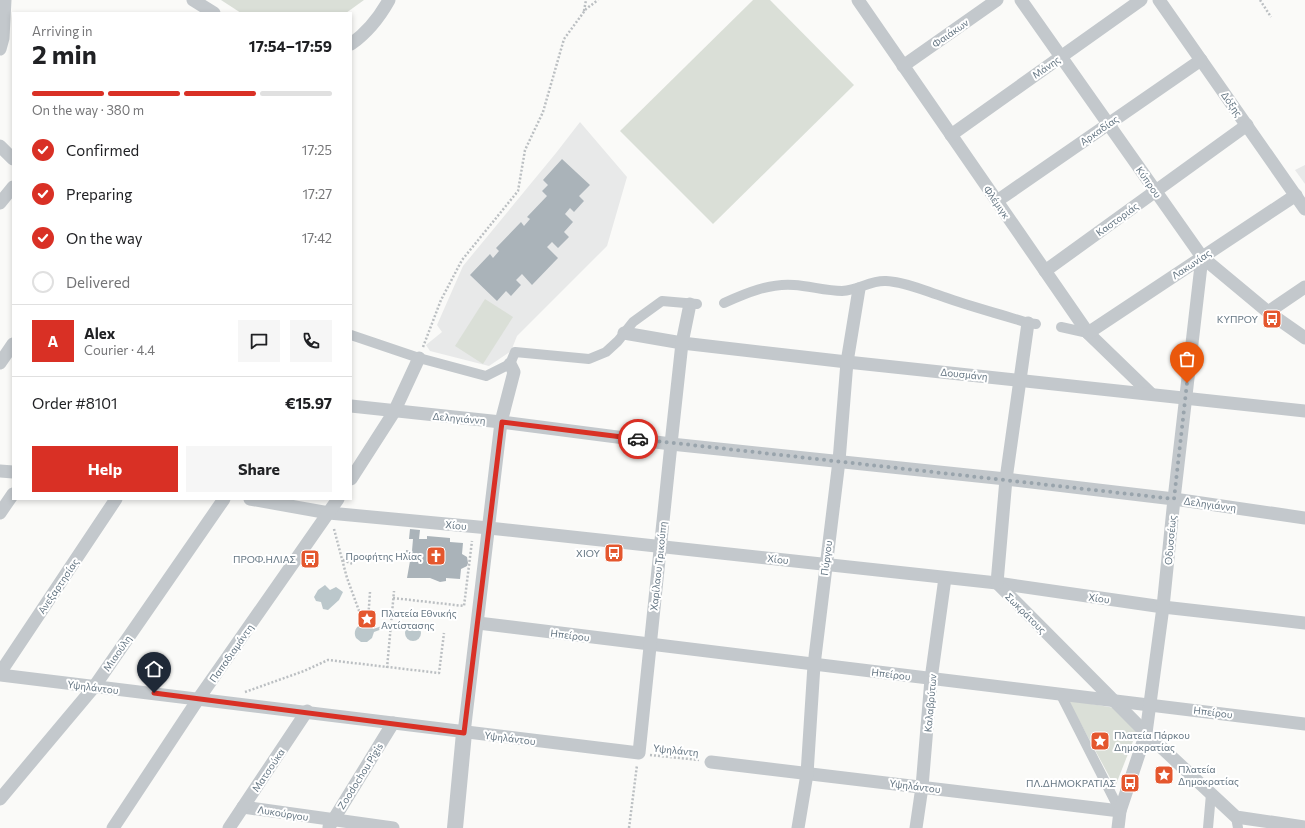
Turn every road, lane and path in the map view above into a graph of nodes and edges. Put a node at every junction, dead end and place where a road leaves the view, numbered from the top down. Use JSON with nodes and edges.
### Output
{"nodes":[{"id":1,"x":5,"y":0,"type":"edge"},
{"id":2,"x":193,"y":0,"type":"edge"},
{"id":3,"x":389,"y":0,"type":"edge"},
{"id":4,"x":586,"y":0,"type":"edge"},
{"id":5,"x":598,"y":0,"type":"edge"},
{"id":6,"x":858,"y":0,"type":"edge"},
{"id":7,"x":997,"y":0,"type":"edge"},
{"id":8,"x":1022,"y":0,"type":"edge"},
{"id":9,"x":1141,"y":0,"type":"edge"},
{"id":10,"x":1159,"y":0,"type":"edge"},
{"id":11,"x":1260,"y":0,"type":"edge"},
{"id":12,"x":212,"y":12,"type":"edge"},
{"id":13,"x":584,"y":12,"type":"junction"},
{"id":14,"x":1271,"y":17,"type":"dead end"},
{"id":15,"x":352,"y":43,"type":"edge"},
{"id":16,"x":0,"y":49,"type":"edge"},
{"id":17,"x":1061,"y":56,"type":"junction"},
{"id":18,"x":1201,"y":60,"type":"junction"},
{"id":19,"x":903,"y":66,"type":"junction"},
{"id":20,"x":1108,"y":124,"type":"junction"},
{"id":21,"x":1247,"y":125,"type":"junction"},
{"id":22,"x":951,"y":135,"type":"junction"},
{"id":23,"x":0,"y":146,"type":"edge"},
{"id":24,"x":12,"y":158,"type":"edge"},
{"id":25,"x":12,"y":188,"type":"edge"},
{"id":26,"x":1155,"y":191,"type":"junction"},
{"id":27,"x":1296,"y":195,"type":"junction"},
{"id":28,"x":997,"y":201,"type":"junction"},
{"id":29,"x":0,"y":203,"type":"edge"},
{"id":30,"x":1305,"y":209,"type":"edge"},
{"id":31,"x":1202,"y":257,"type":"junction"},
{"id":32,"x":1045,"y":271,"type":"junction"},
{"id":33,"x":1305,"y":287,"type":"edge"},
{"id":34,"x":859,"y":289,"type":"junction"},
{"id":35,"x":724,"y":303,"type":"dead end"},
{"id":36,"x":694,"y":304,"type":"joint"},
{"id":37,"x":1268,"y":312,"type":"junction"},
{"id":38,"x":1032,"y":323,"type":"joint"},
{"id":39,"x":1061,"y":327,"type":"dead end"},
{"id":40,"x":624,"y":333,"type":"junction"},
{"id":41,"x":1088,"y":333,"type":"junction"},
{"id":42,"x":352,"y":335,"type":"edge"},
{"id":43,"x":1305,"y":338,"type":"edge"},
{"id":44,"x":682,"y":343,"type":"junction"},
{"id":45,"x":12,"y":345,"type":"edge"},
{"id":46,"x":419,"y":358,"type":"junction"},
{"id":47,"x":847,"y":362,"type":"junction"},
{"id":48,"x":0,"y":363,"type":"edge"},
{"id":49,"x":510,"y":364,"type":"junction"},
{"id":50,"x":1019,"y":380,"type":"junction"},
{"id":51,"x":1150,"y":393,"type":"junction"},
{"id":52,"x":1185,"y":398,"type":"junction"},
{"id":53,"x":352,"y":406,"type":"edge"},
{"id":54,"x":1305,"y":411,"type":"edge"},
{"id":55,"x":394,"y":412,"type":"junction"},
{"id":56,"x":502,"y":422,"type":"junction"},
{"id":57,"x":671,"y":444,"type":"junction"},
{"id":58,"x":839,"y":461,"type":"junction"},
{"id":59,"x":0,"y":471,"type":"edge"},
{"id":60,"x":12,"y":472,"type":"edge"},
{"id":61,"x":352,"y":477,"type":"edge"},
{"id":62,"x":1006,"y":479,"type":"junction"},
{"id":63,"x":12,"y":495,"type":"edge"},
{"id":64,"x":1174,"y":499,"type":"junction"},
{"id":65,"x":115,"y":500,"type":"edge"},
{"id":66,"x":223,"y":500,"type":"edge"},
{"id":67,"x":256,"y":500,"type":"edge"},
{"id":68,"x":337,"y":500,"type":"edge"},
{"id":69,"x":0,"y":513,"type":"edge"},
{"id":70,"x":329,"y":513,"type":"junction"},
{"id":71,"x":1305,"y":518,"type":"edge"},
{"id":72,"x":489,"y":528,"type":"junction"},
{"id":73,"x":334,"y":529,"type":"dead end"},
{"id":74,"x":472,"y":542,"type":"dead end"},
{"id":75,"x":659,"y":547,"type":"junction"},
{"id":76,"x":342,"y":560,"type":"junction"},
{"id":77,"x":353,"y":564,"type":"dead end"},
{"id":78,"x":825,"y":564,"type":"junction"},
{"id":79,"x":945,"y":578,"type":"junction"},
{"id":80,"x":997,"y":583,"type":"junction"},
{"id":81,"x":394,"y":591,"type":"dead end"},
{"id":82,"x":370,"y":592,"type":"dead end"},
{"id":83,"x":393,"y":598,"type":"junction"},
{"id":84,"x":1164,"y":607,"type":"junction"},
{"id":85,"x":478,"y":623,"type":"junction"},
{"id":86,"x":1305,"y":623,"type":"edge"},
{"id":87,"x":444,"y":633,"type":"dead end"},
{"id":88,"x":649,"y":645,"type":"junction"},
{"id":89,"x":814,"y":665,"type":"junction"},
{"id":90,"x":387,"y":668,"type":"junction"},
{"id":91,"x":0,"y":674,"type":"edge"},
{"id":92,"x":932,"y":679,"type":"junction"},
{"id":93,"x":94,"y":687,"type":"junction"},
{"id":94,"x":1061,"y":695,"type":"junction"},
{"id":95,"x":199,"y":698,"type":"junction"},
{"id":96,"x":1115,"y":701,"type":"junction"},
{"id":97,"x":227,"y":702,"type":"junction"},
{"id":98,"x":1149,"y":704,"type":"junction"},
{"id":99,"x":307,"y":712,"type":"junction"},
{"id":100,"x":393,"y":723,"type":"junction"},
{"id":101,"x":1305,"y":724,"type":"edge"},
{"id":102,"x":464,"y":733,"type":"junction"},
{"id":103,"x":1146,"y":733,"type":"junction"},
{"id":104,"x":639,"y":753,"type":"junction"},
{"id":105,"x":711,"y":762,"type":"joint"},
{"id":106,"x":807,"y":774,"type":"junction"},
{"id":107,"x":922,"y":787,"type":"junction"},
{"id":108,"x":1211,"y":794,"type":"junction"},
{"id":109,"x":0,"y":799,"type":"edge"},
{"id":110,"x":243,"y":807,"type":"junction"},
{"id":111,"x":1120,"y":811,"type":"junction"},
{"id":112,"x":1237,"y":823,"type":"edge"},
{"id":113,"x":330,"y":824,"type":"edge"},
{"id":114,"x":1305,"y":827,"type":"edge"},
{"id":115,"x":113,"y":828,"type":"edge"},
{"id":116,"x":229,"y":828,"type":"edge"},
{"id":117,"x":394,"y":828,"type":"edge"},
{"id":118,"x":455,"y":828,"type":"edge"},
{"id":119,"x":630,"y":828,"type":"edge"},
{"id":120,"x":798,"y":828,"type":"edge"},
{"id":121,"x":916,"y":828,"type":"edge"},
{"id":122,"x":1118,"y":828,"type":"edge"},
{"id":123,"x":1208,"y":828,"type":"edge"}],
"edges":[{"from":1,"to":16,"type":"street"},
{"from":2,"to":12,"type":"street"},
{"from":3,"to":15,"type":"street"},
{"from":4,"to":13,"type":"path"},
{"from":5,"to":13,"type":"path"},
{"from":6,"to":19,"type":"street","name":"Φλέμιγκ"},
{"from":7,"to":19,"type":"street","name":"Φαιάκων"},
{"from":8,"to":17,"type":"street","name":"Κύπρου"},
{"from":9,"to":17,"type":"street","name":"Μάνης"},
{"from":10,"to":18,"type":"street","name":"Δόξης"},
{"from":11,"to":14,"type":"path"},
{"from":13,"to":46,"type":"path"},
{"from":17,"to":20,"type":"street","name":"Κύπρου"},
{"from":17,"to":22,"type":"street","name":"Μάνης"},
{"from":18,"to":20,"type":"street","name":"Αρκαδίας"},
{"from":18,"to":21,"type":"street","name":"Δόξης"},
{"from":19,"to":22,"type":"street","name":"Φλέμιγκ"},
{"from":20,"to":26,"type":"street","name":"Κύπρου"},
{"from":20,"to":28,"type":"street","name":"Αρκαδίας"},
{"from":21,"to":26,"type":"street","name":"Καστοριάς"},
{"from":21,"to":27,"type":"street","name":"Δόξης"},
{"from":22,"to":28,"type":"street","name":"Φλέμιγκ"},
{"from":23,"to":24,"type":"street"},
{"from":25,"to":29,"type":"street"},
{"from":26,"to":31,"type":"street","name":"Κύπρου"},
{"from":26,"to":32,"type":"street","name":"Καστοριάς"},
{"from":27,"to":30,"type":"street","name":"Δόξης"},
{"from":27,"to":31,"type":"street","name":"Λακωνίας"},
{"from":28,"to":32,"type":"street","name":"Φλέμιγκ"},
{"from":31,"to":37,"type":"street","name":"Κύπρου"},
{"from":31,"to":41,"type":"street","name":"Λακωνίας"},
{"from":31,"to":52,"type":"street","name":"Οδυσσέως"},
{"from":32,"to":41,"type":"street","name":"Φλέμιγκ"},
{"from":33,"to":37,"type":"street"},
{"from":34,"to":35,"type":"street"},
{"from":34,"to":38,"type":"street"},
{"from":34,"to":47,"type":"street","name":"Πύργου"},
{"from":36,"to":40,"type":"street"},
{"from":36,"to":44,"type":"street","name":"Χαρίλαου Τρικούπη"},
{"from":37,"to":43,"type":"street","name":"Κύπρου"},
{"from":38,"to":50,"type":"street"},
{"from":39,"to":41,"type":"street"},
{"from":40,"to":44,"type":"street","name":"Δουσμάνη"},
{"from":40,"to":49,"type":"street"},
{"from":41,"to":51,"type":"street","name":"Φλέμιγκ"},
{"from":42,"to":46,"type":"street"},
{"from":44,"to":47,"type":"street","name":"Δουσμάνη"},
{"from":44,"to":57,"type":"street","name":"Χαρίλαου Τρικούπη"},
{"from":45,"to":48,"type":"street"},
{"from":46,"to":49,"type":"street"},
{"from":46,"to":55,"type":"street"},
{"from":47,"to":50,"type":"street","name":"Δουσμάνη"},
{"from":47,"to":58,"type":"street","name":"Πύργου"},
{"from":49,"to":56,"type":"street"},
{"from":50,"to":51,"type":"street","name":"Δουσμάνη"},
{"from":50,"to":62,"type":"street"},
{"from":51,"to":52,"type":"street","name":"Δουσμάνη"},
{"from":52,"to":54,"type":"street","name":"Δουσμάνη"},
{"from":52,"to":64,"type":"street","name":"Οδυσσέως"},
{"from":53,"to":55,"type":"street","name":"Δεληγιάννη"},
{"from":55,"to":56,"type":"street","name":"Δεληγιάννη"},
{"from":55,"to":61,"type":"street"},
{"from":56,"to":57,"type":"street","name":"Δεληγιάννη"},
{"from":56,"to":72,"type":"street"},
{"from":57,"to":58,"type":"street","name":"Δεληγιάννη"},
{"from":57,"to":75,"type":"street","name":"Χαρίλαου Τρικούπη"},
{"from":58,"to":62,"type":"street","name":"Δεληγιάννη"},
{"from":58,"to":78,"type":"street","name":"Πύργου"},
{"from":59,"to":60,"type":"street"},
{"from":62,"to":64,"type":"street","name":"Δεληγιάννη"},
{"from":62,"to":80,"type":"street"},
{"from":63,"to":69,"type":"street"},
{"from":64,"to":71,"type":"street","name":"Δεληγιάννη"},
{"from":64,"to":84,"type":"street","name":"Οδυσσέως"},
{"from":65,"to":91,"type":"street","name":"Ανεξαρτησίας"},
{"from":66,"to":93,"type":"street","name":"Μιαούλη"},
{"from":67,"to":70,"type":"street","name":"Χίου"},
{"from":68,"to":70,"type":"street","name":"Παπαδιαμάντη"},
{"from":70,"to":72,"type":"street","name":"Χίου"},
{"from":70,"to":95,"type":"street","name":"Παπαδιαμάντη"},
{"from":72,"to":75,"type":"street","name":"Χίου"},
{"from":72,"to":85,"type":"street"},
{"from":73,"to":76,"type":"path"},
{"from":74,"to":83,"type":"path"},
{"from":75,"to":78,"type":"street","name":"Χίου"},
{"from":75,"to":88,"type":"street","name":"Χαρίλαου Τρικούπη"},
{"from":76,"to":77,"type":"path"},
{"from":76,"to":82,"type":"path"},
{"from":78,"to":79,"type":"street","name":"Χίου"},
{"from":78,"to":89,"type":"street","name":"Πύργου"},
{"from":79,"to":80,"type":"street","name":"Χίου"},
{"from":79,"to":92,"type":"street","name":"Καλαβρύτων"},
{"from":80,"to":84,"type":"street","name":"Χίου"},
{"from":80,"to":96,"type":"street","name":"Σωκράτους"},
{"from":81,"to":83,"type":"path"},
{"from":83,"to":90,"type":"path"},
{"from":84,"to":86,"type":"street","name":"Χίου"},
{"from":84,"to":98,"type":"street","name":"Οδυσσέως"},
{"from":85,"to":88,"type":"street","name":"Ηπείρου"},
{"from":85,"to":102,"type":"street"},
{"from":87,"to":90,"type":"path"},
{"from":88,"to":89,"type":"street","name":"Ηπείρου"},
{"from":88,"to":104,"type":"street","name":"Χαρίλαου Τρικούπη"},
{"from":89,"to":92,"type":"street","name":"Ηπείρου"},
{"from":89,"to":106,"type":"street","name":"Πύργου"},
{"from":90,"to":97,"type":"path"},
{"from":91,"to":93,"type":"street","name":"Υψηλάντου"},
{"from":92,"to":94,"type":"street","name":"Ηπείρου"},
{"from":92,"to":107,"type":"street","name":"Καλαβρύτων"},
{"from":93,"to":95,"type":"street","name":"Υψηλάντου"},
{"from":93,"to":109,"type":"street","name":"Μιαούλη"},
{"from":94,"to":96,"type":"street","name":"Ηπείρου"},
{"from":94,"to":111,"type":"street"},
{"from":95,"to":97,"type":"street","name":"Υψηλάντου"},
{"from":95,"to":115,"type":"street","name":"Παπαδιαμάντη"},
{"from":96,"to":98,"type":"street","name":"Ηπείρου"},
{"from":96,"to":103,"type":"street","name":"Σωκράτους"},
{"from":97,"to":99,"type":"street","name":"Υψηλάντου"},
{"from":98,"to":101,"type":"street","name":"Ηπείρου"},
{"from":98,"to":103,"type":"street","name":"Οδυσσέως"},
{"from":99,"to":100,"type":"street","name":"Υψηλάντου"},
{"from":99,"to":110,"type":"street","name":"Ματσούκα"},
{"from":100,"to":102,"type":"street","name":"Υψηλάντου"},
{"from":100,"to":113,"type":"street","name":"Zoodochou Pigis"},
{"from":102,"to":104,"type":"street","name":"Υψηλάντου"},
{"from":102,"to":118,"type":"street"},
{"from":103,"to":108,"type":"street","name":"Σωκράτους"},
{"from":103,"to":111,"type":"street","name":"Οδυσσέως"},
{"from":104,"to":105,"type":"path","name":"Υψηλάντη"},
{"from":104,"to":119,"type":"path"},
{"from":105,"to":106,"type":"street","name":"Υψηλάντου"},
{"from":106,"to":107,"type":"street","name":"Υψηλάντου"},
{"from":106,"to":120,"type":"street","name":"Πύργου"},
{"from":107,"to":111,"type":"street","name":"Υψηλάντου"},
{"from":107,"to":121,"type":"street","name":"Καλαβρύτων"},
{"from":108,"to":112,"type":"street","name":"Σωκράτους"},
{"from":108,"to":123,"type":"street"},
{"from":110,"to":113,"type":"street","name":"Λυκούργου"},
{"from":110,"to":116,"type":"street","name":"Ματσούκα"},
{"from":111,"to":122,"type":"street","name":"Οδυσσέως"},
{"from":112,"to":114,"type":"street"},
{"from":113,"to":117,"type":"street","name":"Λυκούργου"}]}
